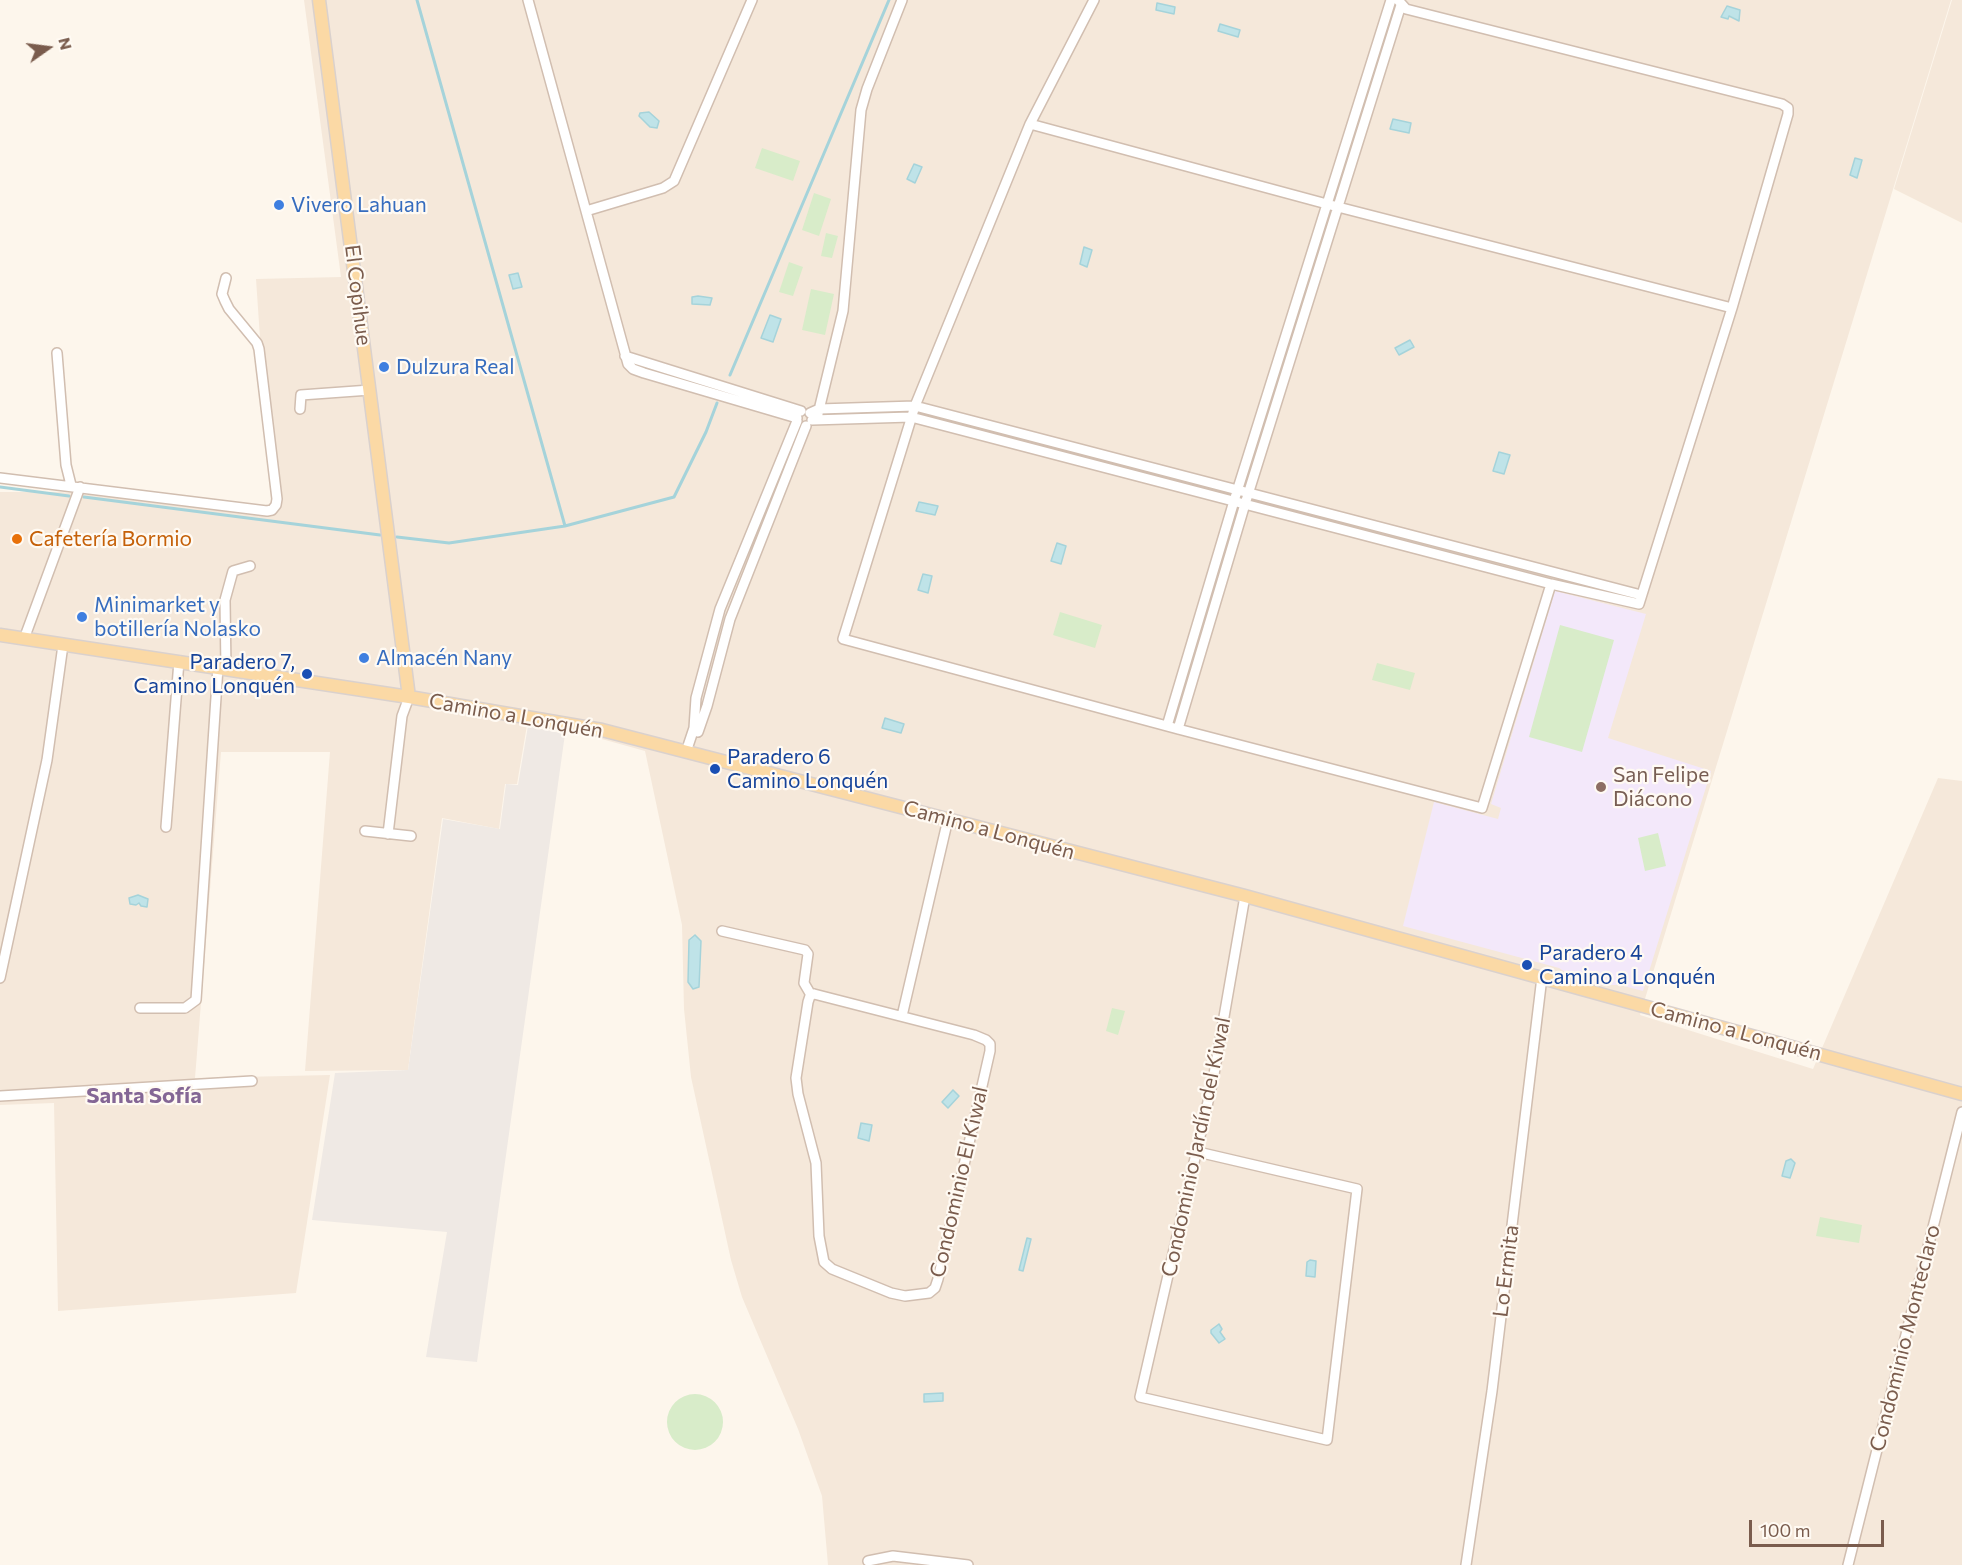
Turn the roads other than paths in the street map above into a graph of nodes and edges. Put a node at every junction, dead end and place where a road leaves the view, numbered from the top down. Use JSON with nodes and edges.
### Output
{"nodes":[{"id":1,"x":319,"y":0,"type":"edge"},
{"id":2,"x":528,"y":0,"type":"edge"},
{"id":3,"x":752,"y":0,"type":"edge"},
{"id":4,"x":902,"y":0,"type":"edge"},
{"id":5,"x":1094,"y":0,"type":"edge"},
{"id":6,"x":1390,"y":0,"type":"edge"},
{"id":7,"x":1399,"y":3,"type":"edge"},
{"id":8,"x":1030,"y":124,"type":"junction"},
{"id":9,"x":1328,"y":204,"type":"junction"},
{"id":10,"x":1338,"y":207,"type":"junction"},
{"id":11,"x":586,"y":211,"type":"junction"},
{"id":12,"x":226,"y":278,"type":"dead end"},
{"id":13,"x":1732,"y":308,"type":"junction"},
{"id":14,"x":57,"y":353,"type":"dead end"},
{"id":15,"x":370,"y":390,"type":"junction"},
{"id":16,"x":915,"y":406,"type":"junction"},
{"id":17,"x":300,"y":409,"type":"dead end"},
{"id":18,"x":807,"y":417,"type":"junction"},
{"id":19,"x":911,"y":417,"type":"junction"},
{"id":20,"x":0,"y":478,"type":"edge"},
{"id":21,"x":76,"y":486,"type":"junction"},
{"id":22,"x":1238,"y":489,"type":"junction"},
{"id":23,"x":1248,"y":492,"type":"junction"},
{"id":24,"x":1234,"y":501,"type":"junction"},
{"id":25,"x":1245,"y":504,"type":"junction"},
{"id":26,"x":250,"y":566,"type":"dead end"},
{"id":27,"x":1551,"y":584,"type":"junction"},
{"id":28,"x":1640,"y":599,"type":"junction"},
{"id":29,"x":0,"y":636,"type":"edge"},
{"id":30,"x":24,"y":639,"type":"junction"},
{"id":31,"x":63,"y":645,"type":"junction"},
{"id":32,"x":179,"y":661,"type":"junction"},
{"id":33,"x":222,"y":668,"type":"junction"},
{"id":34,"x":410,"y":697,"type":"junction"},
{"id":35,"x":1167,"y":726,"type":"junction"},
{"id":36,"x":1178,"y":729,"type":"junction"},
{"id":37,"x":690,"y":752,"type":"junction"},
{"id":38,"x":948,"y":819,"type":"junction"},
{"id":39,"x":166,"y":827,"type":"dead end"},
{"id":40,"x":365,"y":831,"type":"dead end"},
{"id":41,"x":388,"y":834,"type":"junction"},
{"id":42,"x":411,"y":836,"type":"dead end"},
{"id":43,"x":1245,"y":896,"type":"junction"},
{"id":44,"x":722,"y":931,"type":"dead end"},
{"id":45,"x":1542,"y":977,"type":"junction"},
{"id":46,"x":0,"y":978,"type":"edge"},
{"id":47,"x":812,"y":995,"type":"junction"},
{"id":48,"x":140,"y":1008,"type":"dead end"},
{"id":49,"x":902,"y":1016,"type":"junction"},
{"id":50,"x":252,"y":1081,"type":"dead end"},
{"id":51,"x":1962,"y":1095,"type":"edge"},
{"id":52,"x":0,"y":1096,"type":"edge"},
{"id":53,"x":1962,"y":1112,"type":"edge"},
{"id":54,"x":1198,"y":1152,"type":"junction"},
{"id":55,"x":868,"y":1561,"type":"dead end"},
{"id":56,"x":968,"y":1565,"type":"edge"},
{"id":57,"x":1466,"y":1565,"type":"edge"},
{"id":58,"x":1848,"y":1565,"type":"edge"}],
"edges":[{"from":1,"to":15,"type":"main road","name":"El Copihue"},
{"from":2,"to":11,"type":"street"},
{"from":3,"to":11,"type":"street"},
{"from":4,"to":18,"type":"street"},
{"from":5,"to":8,"type":"street"},
{"from":6,"to":9,"type":"street"},
{"from":7,"to":10,"type":"street"},
{"from":7,"to":13,"type":"street"},
{"from":8,"to":9,"type":"street"},
{"from":8,"to":16,"type":"street"},
{"from":9,"to":10,"type":"street"},
{"from":9,"to":22,"type":"street"},
{"from":10,"to":13,"type":"street"},
{"from":10,"to":23,"type":"street"},
{"from":11,"to":18,"type":"street"},
{"from":12,"to":21,"type":"street"},
{"from":13,"to":28,"type":"street"},
{"from":14,"to":21,"type":"street"},
{"from":15,"to":17,"type":"street"},
{"from":15,"to":34,"type":"main road","name":"El Copihue"},
{"from":16,"to":18,"type":"street"},
{"from":16,"to":19,"type":"street"},
{"from":16,"to":22,"type":"street"},
{"from":18,"to":19,"type":"street"},
{"from":18,"to":37,"type":"street"},
{"from":19,"to":24,"type":"street"},
{"from":19,"to":35,"type":"street"},
{"from":20,"to":21,"type":"street"},
{"from":21,"to":30,"type":"street"},
{"from":22,"to":23,"type":"street"},
{"from":22,"to":24,"type":"street"},
{"from":23,"to":25,"type":"street"},
{"from":23,"to":28,"type":"street"},
{"from":24,"to":25,"type":"street"},
{"from":24,"to":35,"type":"street"},
{"from":25,"to":27,"type":"street"},
{"from":25,"to":36,"type":"street"},
{"from":26,"to":33,"type":"street"},
{"from":27,"to":28,"type":"street"},
{"from":27,"to":36,"type":"street"},
{"from":29,"to":30,"type":"main road","name":"Camino a Lonquén"},
{"from":30,"to":31,"type":"main road","name":"Camino a Lonquén"},
{"from":31,"to":32,"type":"main road","name":"Camino a Lonquén"},
{"from":31,"to":46,"type":"street"},
{"from":32,"to":33,"type":"main road","name":"Camino a Lonquén"},
{"from":32,"to":39,"type":"street"},
{"from":33,"to":34,"type":"main road","name":"Camino a Lonquén"},
{"from":33,"to":48,"type":"street"},
{"from":34,"to":37,"type":"main road","name":"Camino a Lonquén"},
{"from":34,"to":41,"type":"street"},
{"from":35,"to":36,"type":"street"},
{"from":37,"to":38,"type":"main road","name":"Camino a Lonquén"},
{"from":38,"to":43,"type":"main road","name":"Camino a Lonquén"},
{"from":38,"to":49,"type":"street"},
{"from":40,"to":41,"type":"street"},
{"from":41,"to":42,"type":"street"},
{"from":43,"to":45,"type":"main road","name":"Camino a Lonquén"},
{"from":43,"to":54,"type":"street","name":"Condominio Jardín del Kiwal"},
{"from":44,"to":47,"type":"street"},
{"from":45,"to":51,"type":"main road","name":"Camino a Lonquén"},
{"from":45,"to":57,"type":"street","name":"Lo Ermita"},
{"from":47,"to":49,"type":"street","name":"Condominio El Kiwal"},
{"from":47,"to":49,"type":"street","name":"Condominio El Kiwal"},
{"from":50,"to":52,"type":"street"},
{"from":53,"to":58,"type":"street","name":"Condominio Monteclaro"},
{"from":54,"to":54,"type":"street","name":"Condominio Jardín del Kiwal"},
{"from":55,"to":56,"type":"street"}]}
